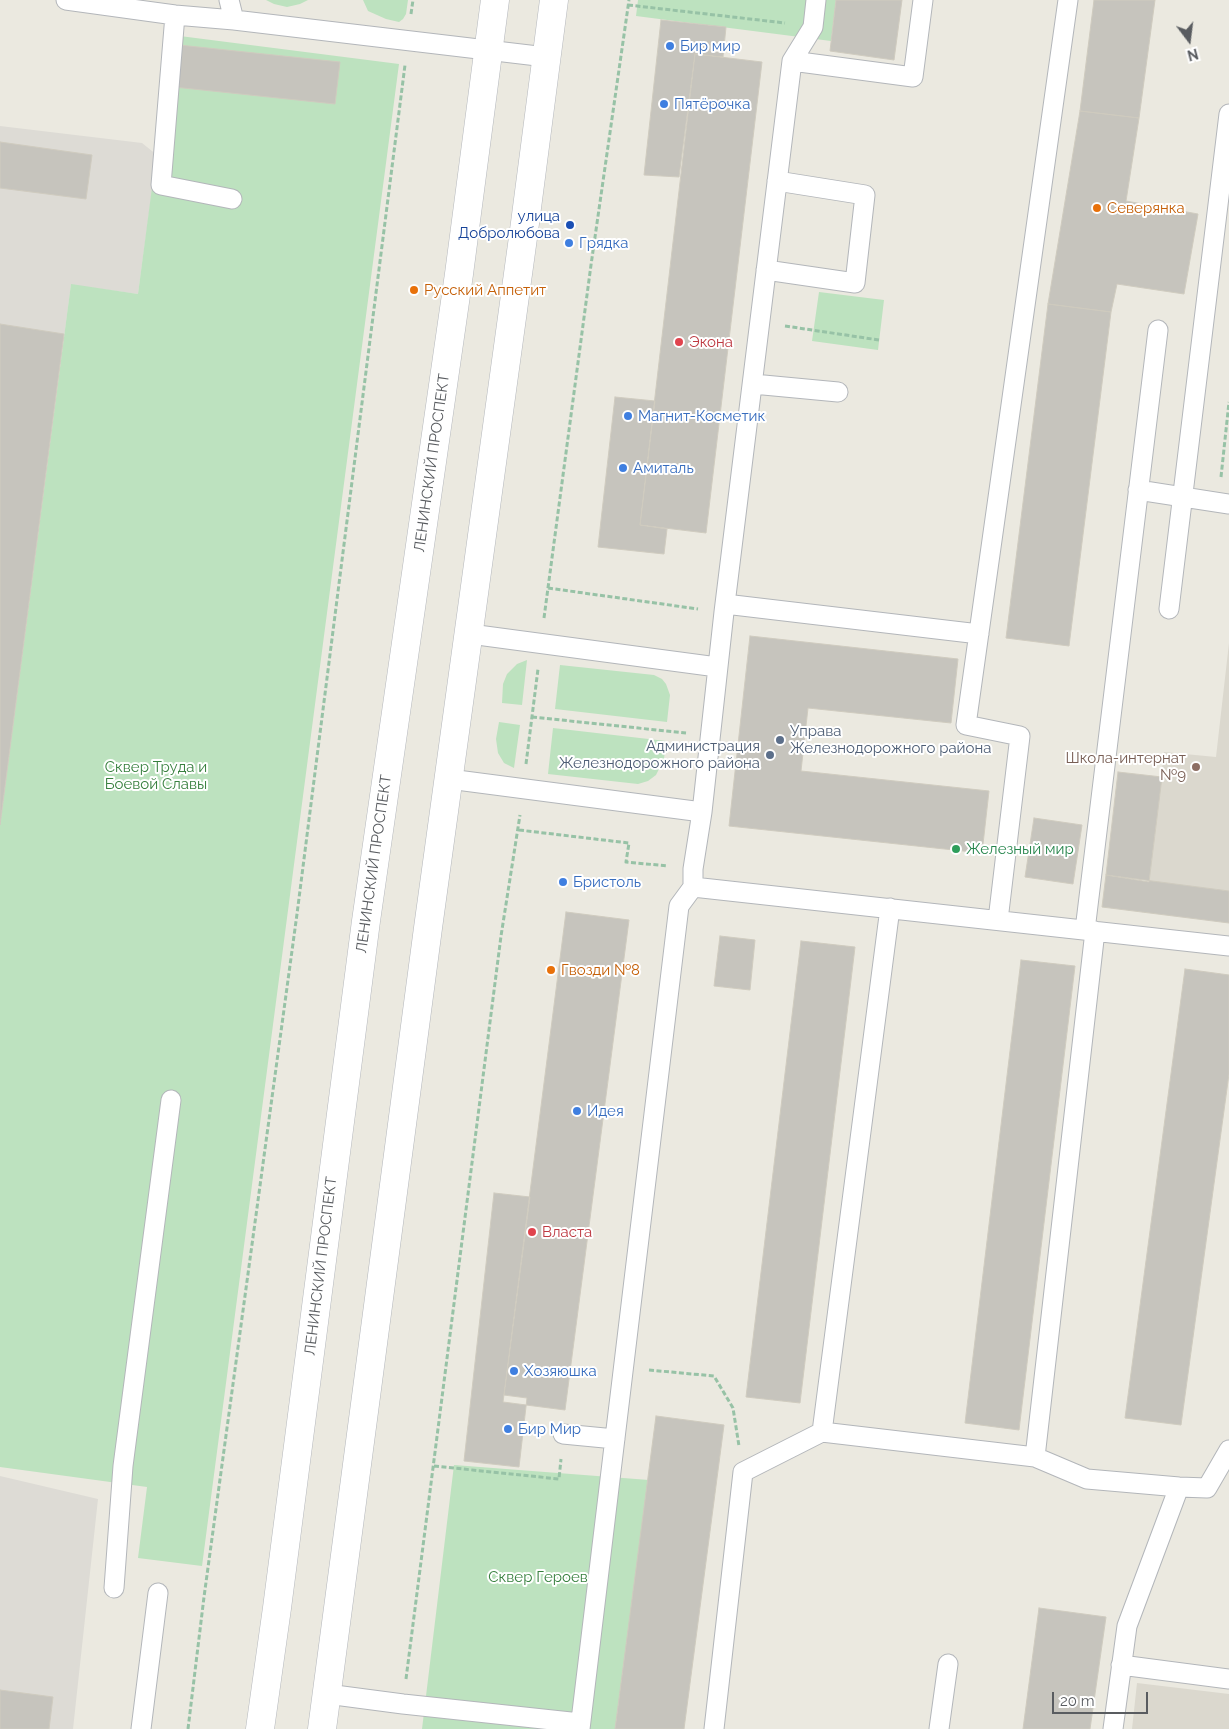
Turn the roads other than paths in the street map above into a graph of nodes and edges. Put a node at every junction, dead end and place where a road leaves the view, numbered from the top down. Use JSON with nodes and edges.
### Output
{"nodes":[{"id":1,"x":66,"y":0,"type":"edge"},
{"id":2,"x":228,"y":0,"type":"edge"},
{"id":3,"x":494,"y":0,"type":"edge"},
{"id":4,"x":554,"y":0,"type":"edge"},
{"id":5,"x":816,"y":0,"type":"edge"},
{"id":6,"x":923,"y":0,"type":"edge"},
{"id":7,"x":1068,"y":0,"type":"edge"},
{"id":8,"x":175,"y":16,"type":"junction"},
{"id":9,"x":234,"y":20,"type":"junction"},
{"id":10,"x":489,"y":50,"type":"junction"},
{"id":11,"x":546,"y":58,"type":"junction"},
{"id":12,"x":792,"y":60,"type":"junction"},
{"id":13,"x":1229,"y":114,"type":"edge"},
{"id":14,"x":777,"y":181,"type":"junction"},
{"id":15,"x":232,"y":199,"type":"dead end"},
{"id":16,"x":766,"y":270,"type":"junction"},
{"id":17,"x":1158,"y":330,"type":"dead end"},
{"id":18,"x":753,"y":384,"type":"junction"},
{"id":19,"x":838,"y":392,"type":"dead end"},
{"id":20,"x":1138,"y":490,"type":"junction"},
{"id":21,"x":1182,"y":496,"type":"junction"},
{"id":22,"x":1223,"y":503,"type":"edge"},
{"id":23,"x":724,"y":608,"type":"junction"},
{"id":24,"x":1169,"y":609,"type":"dead end"},
{"id":25,"x":470,"y":634,"type":"junction"},
{"id":26,"x":979,"y":634,"type":"junction"},
{"id":27,"x":717,"y":667,"type":"junction"},
{"id":28,"x":449,"y":778,"type":"junction"},
{"id":29,"x":702,"y":812,"type":"junction"},
{"id":30,"x":693,"y":878,"type":"junction"},
{"id":31,"x":890,"y":908,"type":"junction"},
{"id":32,"x":998,"y":920,"type":"junction"},
{"id":33,"x":1090,"y":930,"type":"junction"},
{"id":34,"x":1229,"y":946,"type":"edge"},
{"id":35,"x":171,"y":1100,"type":"dead end"},
{"id":36,"x":822,"y":1432,"type":"junction"},
{"id":37,"x":563,"y":1434,"type":"road end"},
{"id":38,"x":615,"y":1439,"type":"junction"},
{"id":39,"x":1229,"y":1450,"type":"edge"},
{"id":40,"x":1035,"y":1457,"type":"junction"},
{"id":41,"x":1180,"y":1488,"type":"junction"},
{"id":42,"x":114,"y":1588,"type":"dead end"},
{"id":43,"x":158,"y":1592,"type":"dead end"},
{"id":44,"x":948,"y":1664,"type":"dead end"},
{"id":45,"x":1121,"y":1665,"type":"junction"},
{"id":46,"x":1229,"y":1679,"type":"edge"},
{"id":47,"x":327,"y":1694,"type":"junction"},
{"id":48,"x":580,"y":1726,"type":"edge"},
{"id":49,"x":141,"y":1729,"type":"edge"},
{"id":50,"x":260,"y":1729,"type":"edge"},
{"id":51,"x":322,"y":1729,"type":"edge"},
{"id":52,"x":714,"y":1729,"type":"edge"},
{"id":53,"x":939,"y":1729,"type":"edge"},
{"id":54,"x":1113,"y":1729,"type":"edge"}],
"edges":[{"from":1,"to":8,"type":"lane"},
{"from":2,"to":9,"type":"lane"},
{"from":3,"to":10,"type":"main road","name":"ЛЕНИНСКИЙ ПРОСПЕКТ"},
{"from":4,"to":11,"type":"main road"},
{"from":5,"to":12,"type":"lane"},
{"from":6,"to":12,"type":"lane"},
{"from":7,"to":26,"type":"lane"},
{"from":8,"to":9,"type":"lane"},
{"from":8,"to":15,"type":"lane"},
{"from":9,"to":10,"type":"lane"},
{"from":10,"to":11,"type":"lane"},
{"from":10,"to":50,"type":"main road","name":"ЛЕНИНСКИЙ ПРОСПЕКТ"},
{"from":11,"to":25,"type":"main road"},
{"from":12,"to":14,"type":"lane"},
{"from":13,"to":21,"type":"lane"},
{"from":14,"to":16,"type":"lane"},
{"from":14,"to":16,"type":"lane"},
{"from":16,"to":18,"type":"lane"},
{"from":17,"to":20,"type":"lane"},
{"from":18,"to":19,"type":"lane"},
{"from":18,"to":23,"type":"lane"},
{"from":20,"to":21,"type":"lane"},
{"from":20,"to":33,"type":"lane"},
{"from":21,"to":22,"type":"lane"},
{"from":21,"to":24,"type":"lane"},
{"from":23,"to":26,"type":"lane"},
{"from":23,"to":27,"type":"lane"},
{"from":25,"to":27,"type":"lane"},
{"from":25,"to":28,"type":"main road"},
{"from":26,"to":32,"type":"lane"},
{"from":27,"to":29,"type":"lane"},
{"from":28,"to":29,"type":"lane"},
{"from":28,"to":47,"type":"main road"},
{"from":29,"to":30,"type":"lane"},
{"from":30,"to":31,"type":"lane"},
{"from":30,"to":38,"type":"lane"},
{"from":31,"to":32,"type":"lane"},
{"from":31,"to":36,"type":"lane"},
{"from":32,"to":33,"type":"lane"},
{"from":33,"to":34,"type":"lane"},
{"from":33,"to":40,"type":"lane"},
{"from":35,"to":42,"type":"lane"},
{"from":36,"to":40,"type":"lane"},
{"from":36,"to":52,"type":"lane"},
{"from":37,"to":38,"type":"lane"},
{"from":38,"to":48,"type":"lane"},
{"from":39,"to":41,"type":"lane"},
{"from":40,"to":41,"type":"lane"},
{"from":41,"to":45,"type":"lane"},
{"from":43,"to":49,"type":"lane"},
{"from":44,"to":53,"type":"lane"},
{"from":45,"to":46,"type":"lane"},
{"from":45,"to":54,"type":"lane"},
{"from":47,"to":48,"type":"lane"},
{"from":47,"to":51,"type":"main road"}]}
